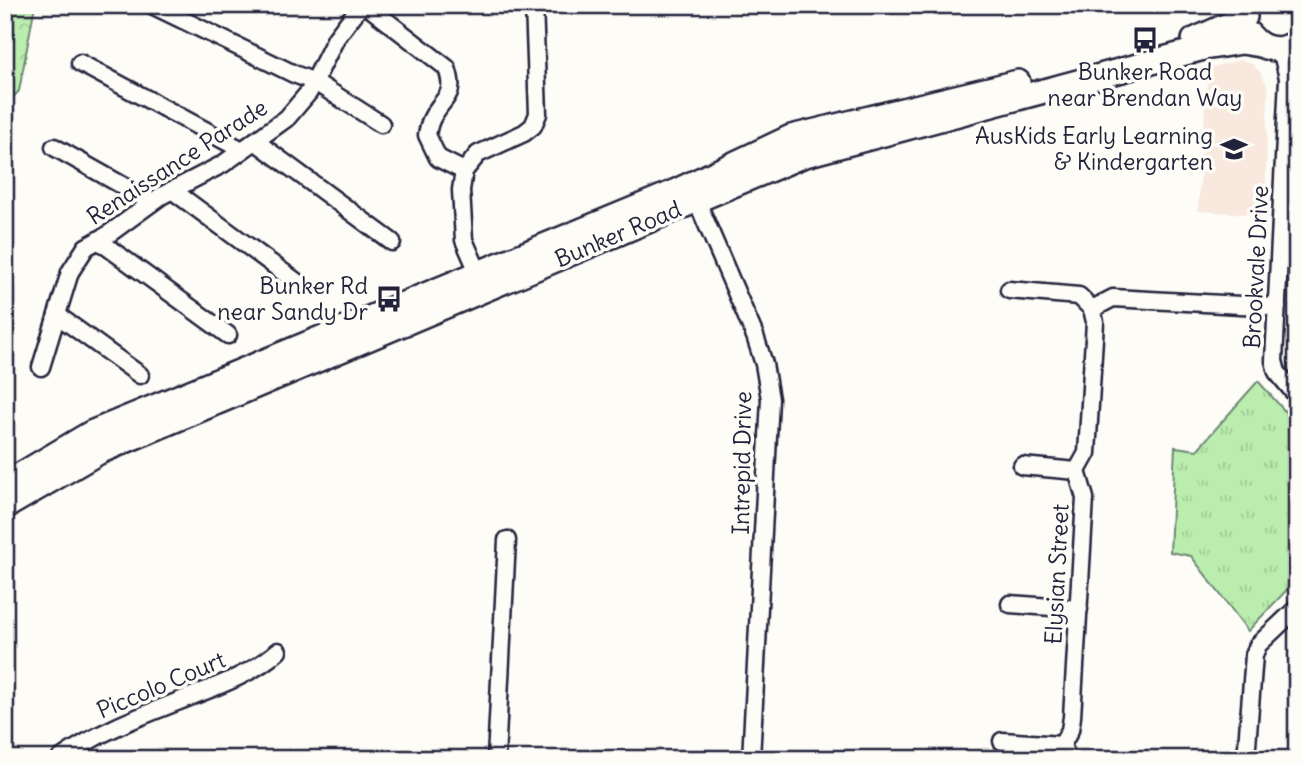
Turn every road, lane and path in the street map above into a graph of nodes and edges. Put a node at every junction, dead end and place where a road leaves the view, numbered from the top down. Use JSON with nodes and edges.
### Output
{"nodes":[{"id":1,"x":152,"y":5,"type":"edge"},
{"id":2,"x":360,"y":5,"type":"edge"},
{"id":3,"x":366,"y":5,"type":"edge"},
{"id":4,"x":534,"y":5,"type":"edge"},
{"id":5,"x":1247,"y":11,"type":"edge"},
{"id":6,"x":1279,"y":45,"type":"edge"},
{"id":7,"x":80,"y":63,"type":"dead end"},
{"id":8,"x":315,"y":82,"type":"junction"},
{"id":9,"x":381,"y":124,"type":"dead end"},
{"id":10,"x":54,"y":146,"type":"dead end"},
{"id":11,"x":249,"y":146,"type":"junction"},
{"id":12,"x":464,"y":171,"type":"junction"},
{"id":13,"x":172,"y":190,"type":"junction"},
{"id":14,"x":693,"y":192,"type":"junction"},
{"id":15,"x":152,"y":202,"type":"junction"},
{"id":16,"x":98,"y":240,"type":"junction"},
{"id":17,"x":392,"y":242,"type":"dead end"},
{"id":18,"x":482,"y":280,"type":"junction"},
{"id":19,"x":302,"y":286,"type":"dead end"},
{"id":20,"x":1009,"y":290,"type":"dead end"},
{"id":21,"x":1277,"y":307,"type":"junction"},
{"id":22,"x":1092,"y":309,"type":"junction"},
{"id":23,"x":57,"y":315,"type":"junction"},
{"id":24,"x":228,"y":335,"type":"dead end"},
{"id":25,"x":41,"y":367,"type":"dead end"},
{"id":26,"x":141,"y":374,"type":"dead end"},
{"id":27,"x":1297,"y":396,"type":"edge"},
{"id":28,"x":95,"y":442,"type":"junction"},
{"id":29,"x":1022,"y":466,"type":"dead end"},
{"id":30,"x":1077,"y":471,"type":"junction"},
{"id":31,"x":5,"y":484,"type":"edge"},
{"id":32,"x":5,"y":507,"type":"edge"},
{"id":33,"x":507,"y":540,"type":"dead end"},
{"id":34,"x":1010,"y":604,"type":"dead end"},
{"id":35,"x":1297,"y":608,"type":"edge"},
{"id":36,"x":1079,"y":609,"type":"junction"},
{"id":37,"x":278,"y":650,"type":"dead end"},
{"id":38,"x":1002,"y":741,"type":"dead end"},
{"id":39,"x":1065,"y":752,"type":"edge"},
{"id":40,"x":60,"y":759,"type":"edge"},
{"id":41,"x":495,"y":759,"type":"edge"},
{"id":42,"x":751,"y":759,"type":"edge"},
{"id":43,"x":1246,"y":759,"type":"edge"}],
"edges":[{"from":1,"to":8,"type":"street"},
{"from":2,"to":8,"type":"street","name":"Renaissance Parade"},
{"from":3,"to":12,"type":"street"},
{"from":4,"to":12,"type":"street"},
{"from":5,"to":6,"type":"main road"},
{"from":5,"to":14,"type":"main road","name":"Bunker Road"},
{"from":6,"to":14,"type":"main road","name":"Bunker Road"},
{"from":6,"to":21,"type":"street","name":"Brookvale Drive"},
{"from":7,"to":11,"type":"street"},
{"from":8,"to":9,"type":"street"},
{"from":8,"to":11,"type":"street","name":"Renaissance Parade"},
{"from":10,"to":15,"type":"street"},
{"from":11,"to":13,"type":"street","name":"Renaissance Parade"},
{"from":11,"to":17,"type":"street"},
{"from":12,"to":18,"type":"street"},
{"from":13,"to":15,"type":"street","name":"Renaissance Parade"},
{"from":13,"to":19,"type":"street"},
{"from":14,"to":18,"type":"main road","name":"Bunker Road"},
{"from":14,"to":42,"type":"street","name":"Intrepid Drive"},
{"from":15,"to":16,"type":"street","name":"Renaissance Parade"},
{"from":16,"to":23,"type":"street","name":"Renaissance Parade"},
{"from":16,"to":24,"type":"street"},
{"from":18,"to":28,"type":"main road","name":"Bunker Road"},
{"from":20,"to":22,"type":"street"},
{"from":21,"to":22,"type":"street"},
{"from":21,"to":27,"type":"street","name":"Brookvale Drive"},
{"from":22,"to":30,"type":"street","name":"Elysian Street"},
{"from":23,"to":25,"type":"street","name":"Renaissance Parade"},
{"from":23,"to":26,"type":"street"},
{"from":28,"to":31,"type":"main road","name":"Bunker Road"},
{"from":28,"to":32,"type":"main road","name":"Bunker Road"},
{"from":29,"to":30,"type":"street"},
{"from":30,"to":36,"type":"street","name":"Elysian Street"},
{"from":33,"to":41,"type":"street"},
{"from":34,"to":36,"type":"street"},
{"from":35,"to":43,"type":"street"},
{"from":36,"to":39,"type":"street","name":"Elysian Street"},
{"from":37,"to":40,"type":"street","name":"Piccolo Court"},
{"from":38,"to":39,"type":"street"}]}
